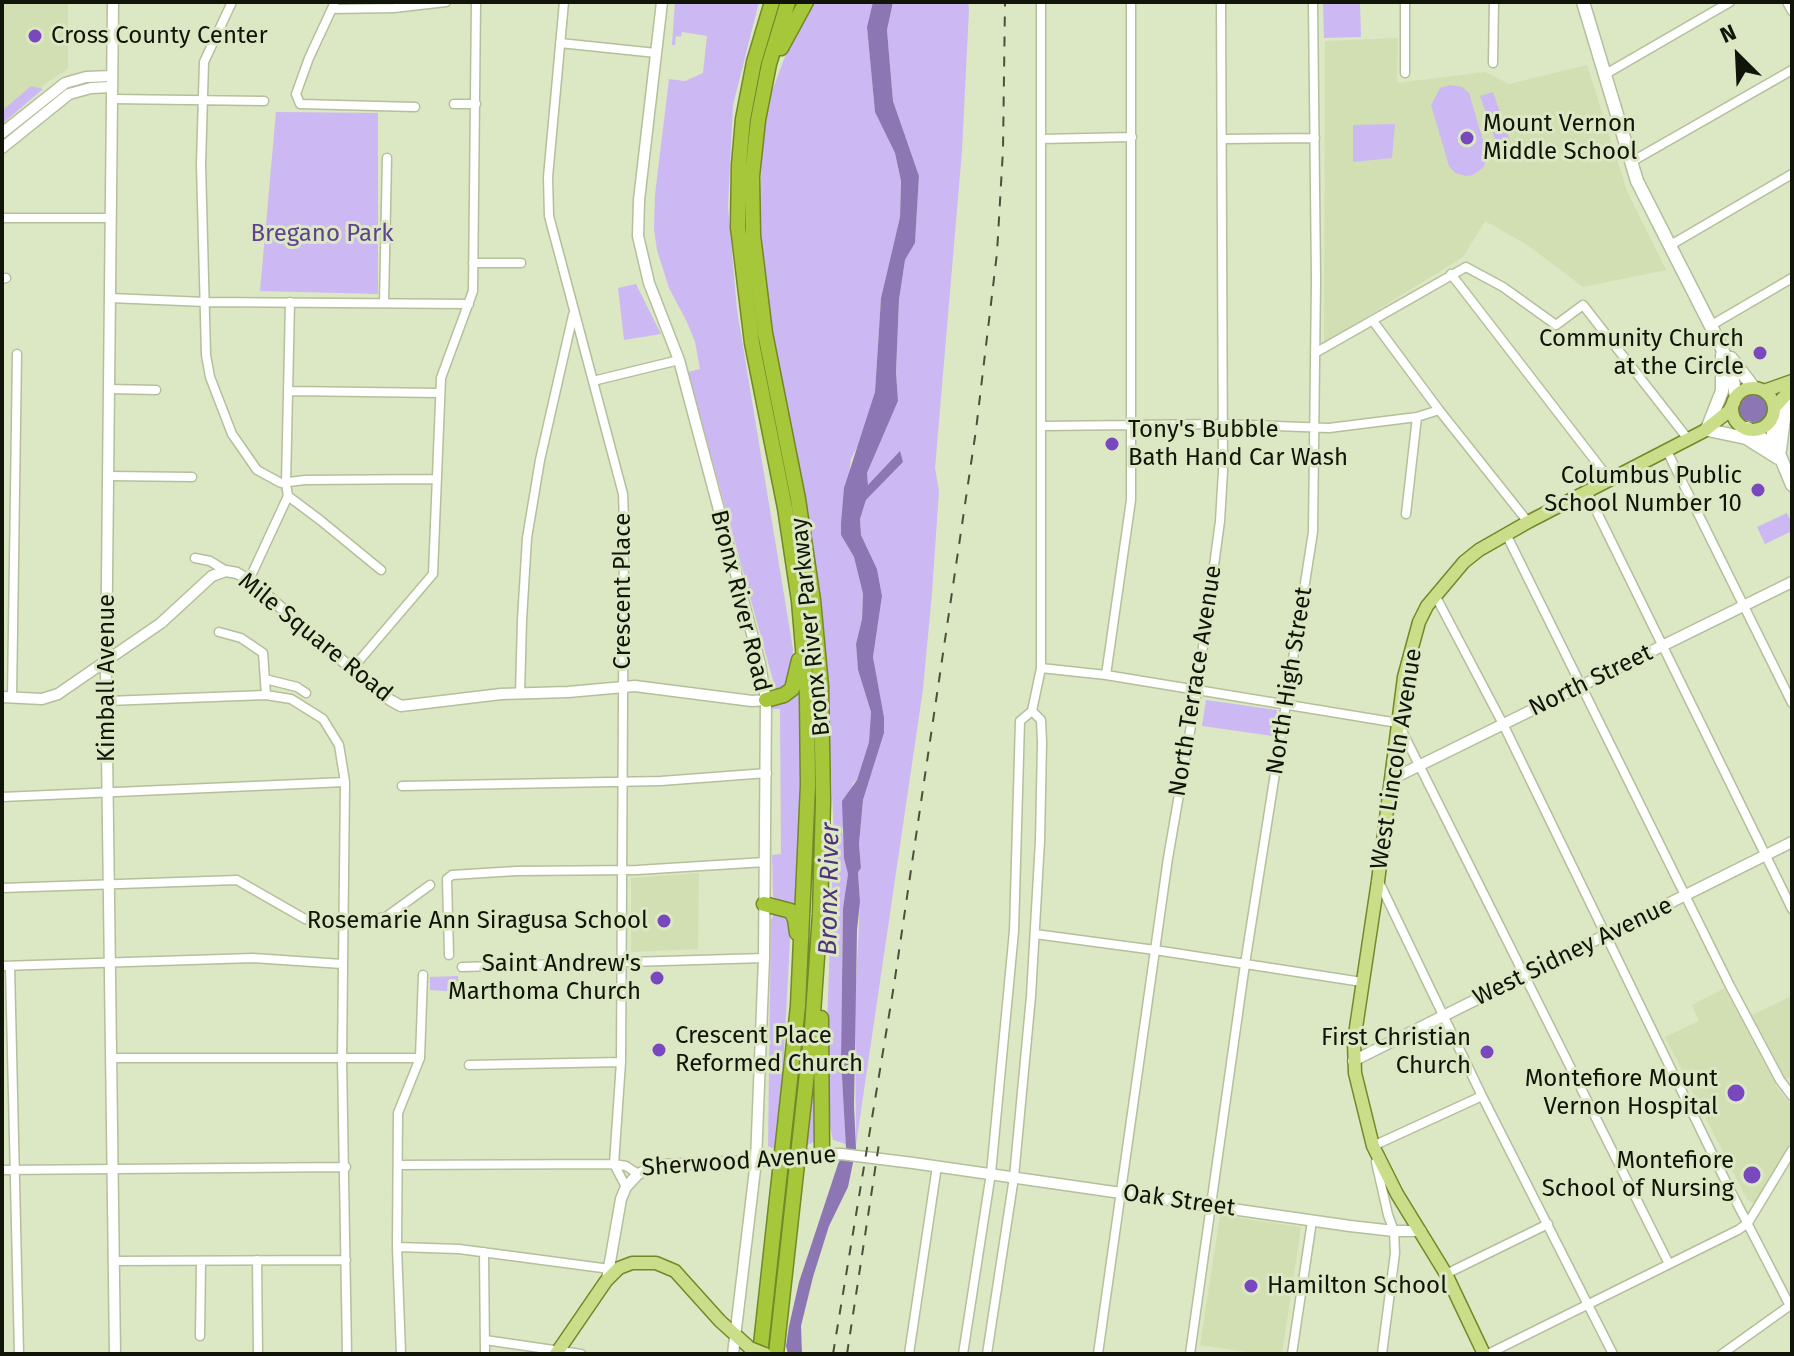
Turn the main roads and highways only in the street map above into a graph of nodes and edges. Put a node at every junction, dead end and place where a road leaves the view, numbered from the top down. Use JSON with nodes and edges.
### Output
{"nodes":[{"id":1,"x":772,"y":2,"type":"edge"},
{"id":2,"x":788,"y":2,"type":"edge"},
{"id":3,"x":806,"y":2,"type":"edge"},
{"id":4,"x":1583,"y":2,"type":"edge"},
{"id":5,"x":762,"y":92,"type":"junction"},
{"id":6,"x":1720,"y":345,"type":"junction"},
{"id":7,"x":1792,"y":381,"type":"edge"},
{"id":8,"x":1759,"y":389,"type":"junction"},
{"id":9,"x":1792,"y":390,"type":"edge"},
{"id":10,"x":1735,"y":399,"type":"junction"},
{"id":11,"x":1773,"y":413,"type":"junction"},
{"id":12,"x":1744,"y":427,"type":"junction"},
{"id":13,"x":1706,"y":430,"type":"junction"},
{"id":14,"x":1779,"y":460,"type":"junction"},
{"id":15,"x":1792,"y":485,"type":"edge"},
{"id":16,"x":802,"y":632,"type":"junction"},
{"id":17,"x":766,"y":700,"type":"road end"},
{"id":18,"x":764,"y":904,"type":"road end"},
{"id":19,"x":816,"y":973,"type":"junction"},
{"id":20,"x":800,"y":978,"type":"junction"},
{"id":21,"x":822,"y":1154,"type":"road end"},
{"id":22,"x":557,"y":1352,"type":"edge"},
{"id":23,"x":758,"y":1352,"type":"edge"},
{"id":24,"x":776,"y":1354,"type":"edge"},
{"id":25,"x":1486,"y":1354,"type":"edge"}],
"edges":[{"from":1,"to":16,"type":"highway","name":"Bronx River Parkway"},
{"from":2,"to":5,"type":"highway","name":"Bronx River Parkway"},
{"from":3,"to":5,"type":"highway"},
{"from":4,"to":6,"type":"main road"},
{"from":5,"to":19,"type":"highway","name":"Bronx River Parkway"},
{"from":6,"to":8,"type":"main road"},
{"from":6,"to":10,"type":"main road"},
{"from":6,"to":13,"type":"main road"},
{"from":7,"to":8,"type":"main road"},
{"from":8,"to":10,"type":"main road"},
{"from":8,"to":11,"type":"main road"},
{"from":9,"to":11,"type":"main road"},
{"from":9,"to":14,"type":"main road"},
{"from":10,"to":12,"type":"main road"},
{"from":10,"to":13,"type":"main road","name":"West Lincoln Avenue"},
{"from":11,"to":12,"type":"main road"},
{"from":11,"to":14,"type":"main road"},
{"from":12,"to":13,"type":"main road","name":"West Lincoln Avenue"},
{"from":12,"to":14,"type":"main road"},
{"from":13,"to":14,"type":"main road"},
{"from":13,"to":25,"type":"main road","name":"West Lincoln Avenue"},
{"from":14,"to":15,"type":"main road"},
{"from":16,"to":17,"type":"highway"},
{"from":16,"to":20,"type":"highway","name":"Bronx River Parkway"},
{"from":18,"to":20,"type":"highway"},
{"from":19,"to":21,"type":"highway"},
{"from":19,"to":24,"type":"highway","name":"Bronx River Parkway"},
{"from":20,"to":23,"type":"highway","name":"Bronx River Parkway"},
{"from":22,"to":23,"type":"main road"}]}
